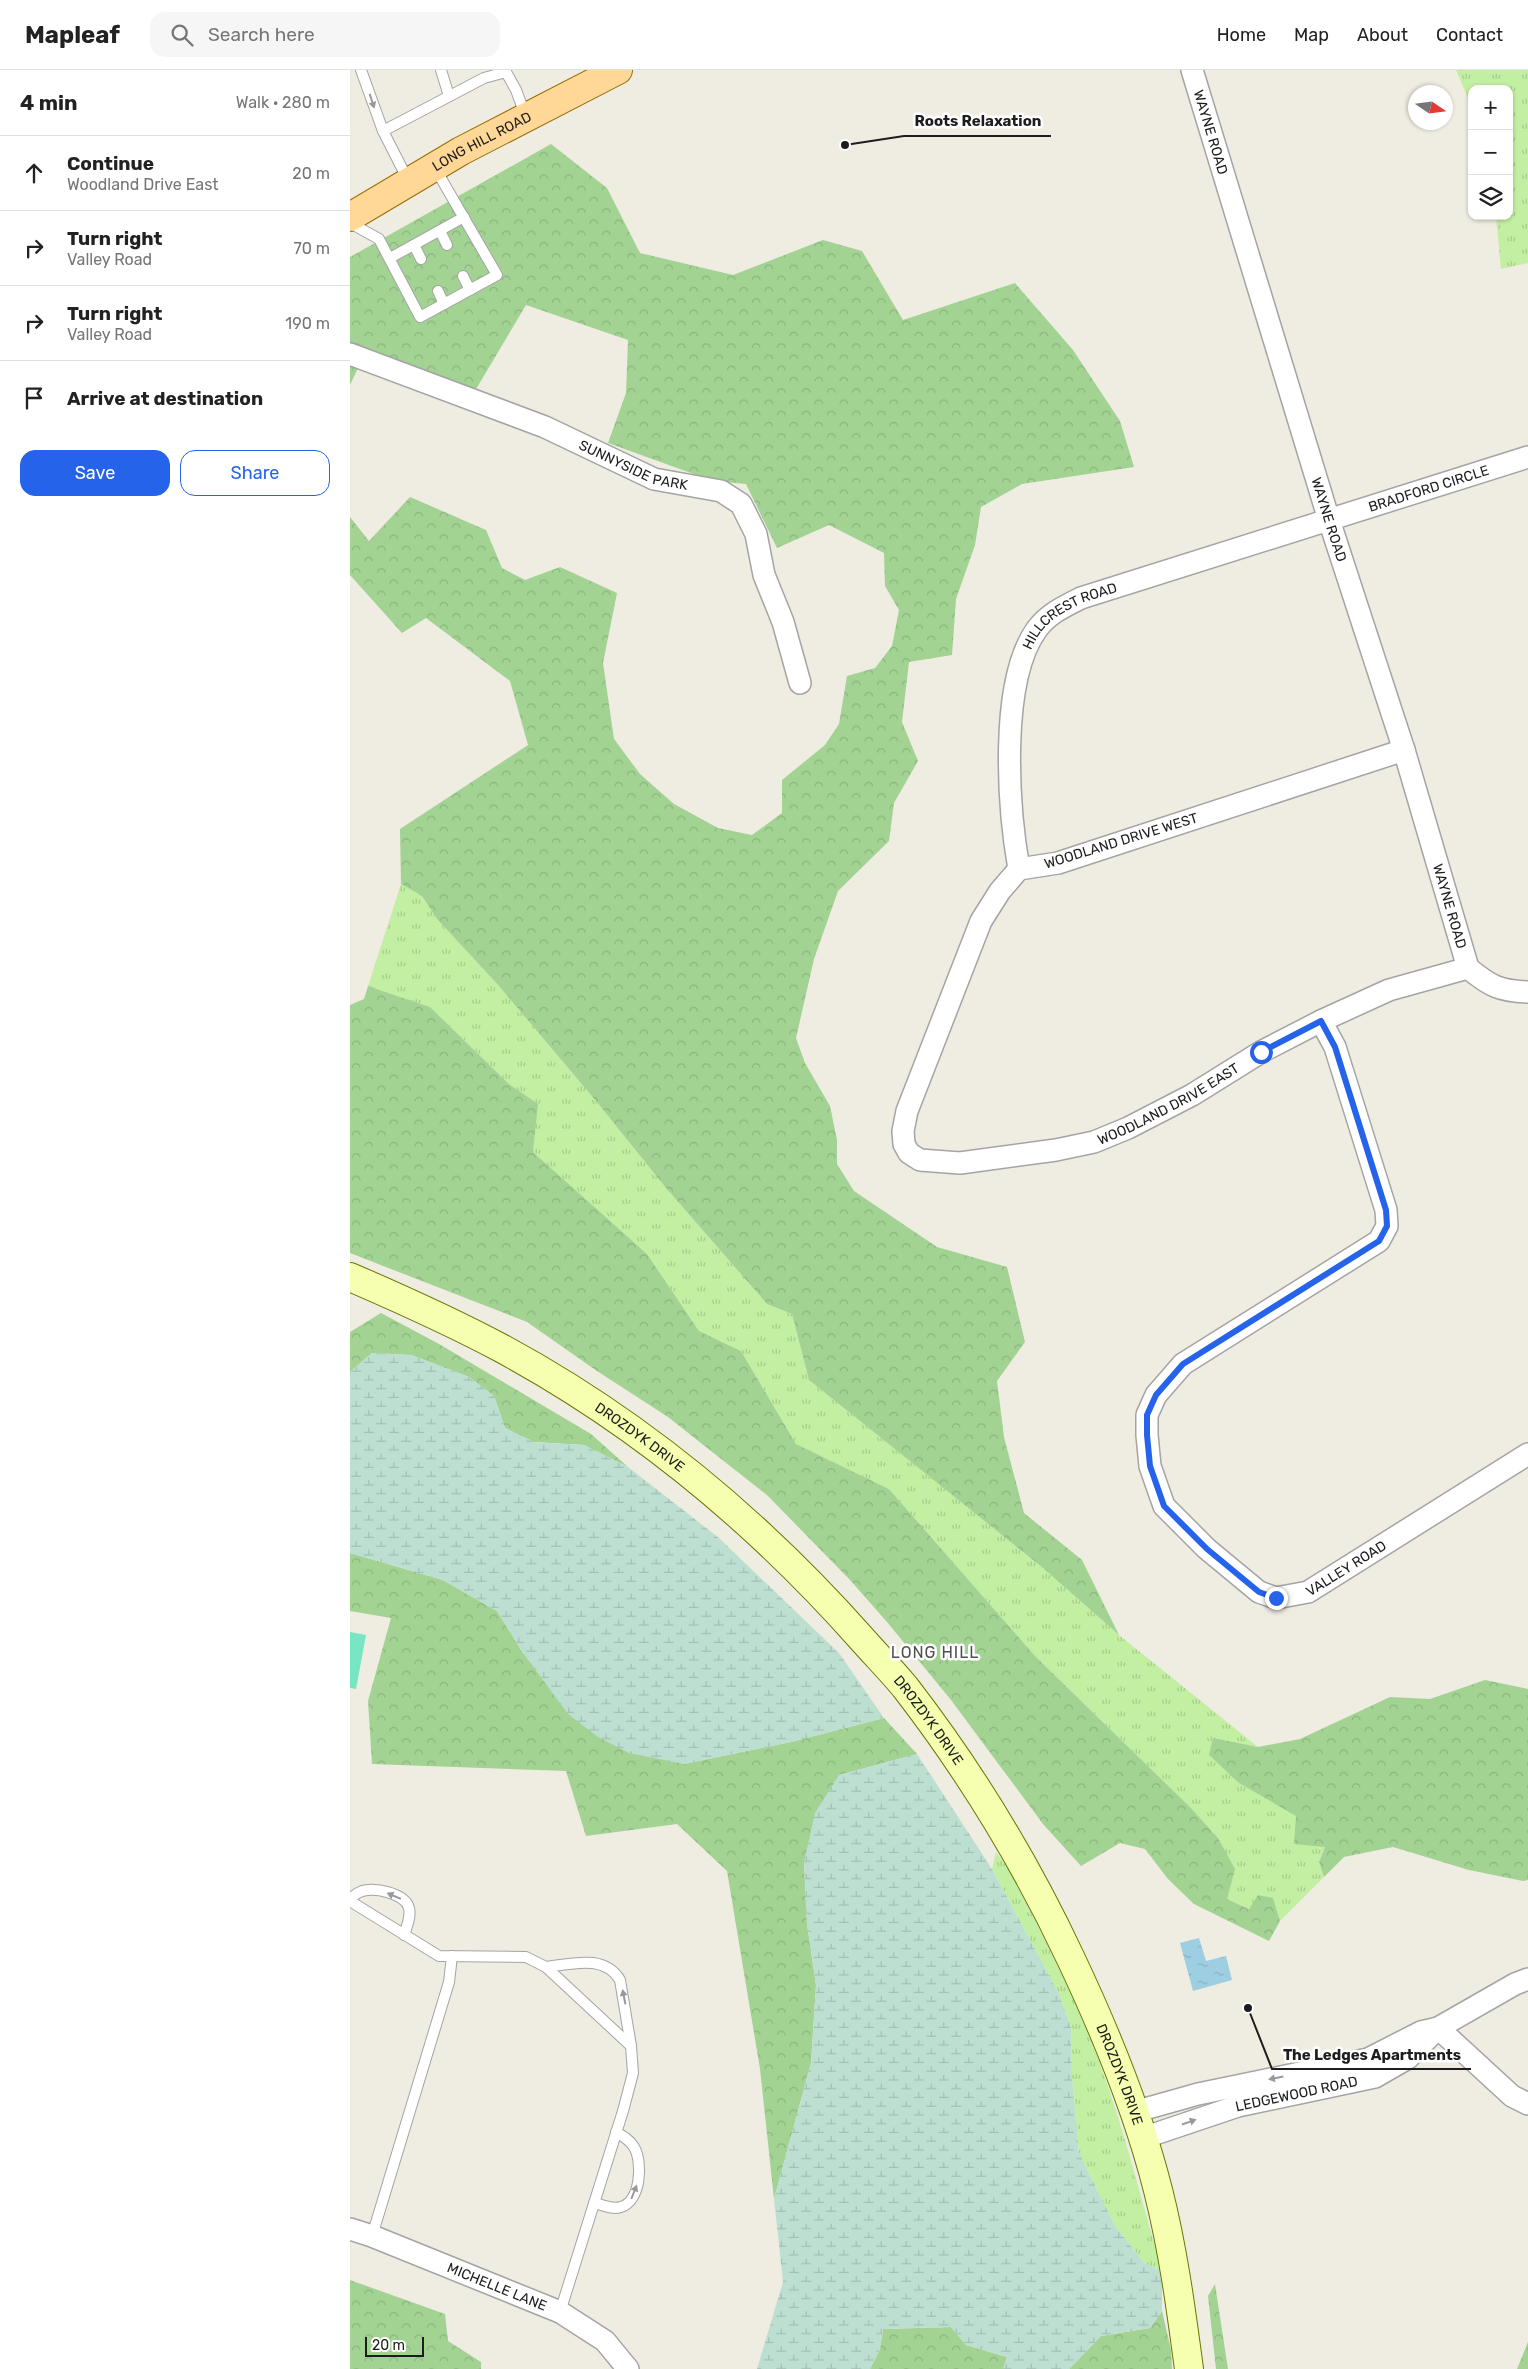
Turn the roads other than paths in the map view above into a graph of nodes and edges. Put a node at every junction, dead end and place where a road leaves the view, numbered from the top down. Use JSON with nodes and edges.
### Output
{"nodes":[{"id":1,"x":362,"y":70,"type":"edge"},
{"id":2,"x":442,"y":70,"type":"edge"},
{"id":3,"x":618,"y":70,"type":"edge"},
{"id":4,"x":1192,"y":70,"type":"edge"},
{"id":5,"x":505,"y":71,"type":"edge"},
{"id":6,"x":449,"y":96,"type":"junction"},
{"id":7,"x":526,"y":118,"type":"junction"},
{"id":8,"x":383,"y":131,"type":"junction"},
{"id":9,"x":435,"y":168,"type":"junction"},
{"id":10,"x":409,"y":182,"type":"junction"},
{"id":11,"x":350,"y":217,"type":"edge"},
{"id":12,"x":464,"y":217,"type":"junction"},
{"id":13,"x":350,"y":223,"type":"edge"},
{"id":14,"x":440,"y":231,"type":"junction"},
{"id":15,"x":414,"y":245,"type":"junction"},
{"id":16,"x":447,"y":245,"type":"dead end"},
{"id":17,"x":390,"y":258,"type":"junction"},
{"id":18,"x":421,"y":259,"type":"dead end"},
{"id":19,"x":463,"y":276,"type":"dead end"},
{"id":20,"x":470,"y":290,"type":"junction"},
{"id":21,"x":438,"y":292,"type":"dead end"},
{"id":22,"x":444,"y":304,"type":"junction"},
{"id":23,"x":350,"y":354,"type":"edge"},
{"id":24,"x":1528,"y":457,"type":"edge"},
{"id":25,"x":1329,"y":520,"type":"junction"},
{"id":26,"x":800,"y":683,"type":"dead end"},
{"id":27,"x":1404,"y":750,"type":"junction"},
{"id":28,"x":1019,"y":869,"type":"junction"},
{"id":29,"x":1468,"y":968,"type":"junction"},
{"id":30,"x":1528,"y":992,"type":"edge"},
{"id":31,"x":1321,"y":1021,"type":"junction"},
{"id":32,"x":350,"y":1277,"type":"edge"},
{"id":33,"x":1528,"y":1454,"type":"edge"},
{"id":34,"x":350,"y":1900,"type":"edge"},
{"id":35,"x":404,"y":1935,"type":"junction"},
{"id":36,"x":452,"y":1956,"type":"junction"},
{"id":37,"x":546,"y":1966,"type":"junction"},
{"id":38,"x":1528,"y":1979,"type":"edge"},
{"id":39,"x":1438,"y":2028,"type":"junction"},
{"id":40,"x":631,"y":2046,"type":"junction"},
{"id":41,"x":1528,"y":2104,"type":"edge"},
{"id":42,"x":1134,"y":2112,"type":"junction"},
{"id":43,"x":616,"y":2132,"type":"junction"},
{"id":44,"x":1143,"y":2138,"type":"junction"},
{"id":45,"x":594,"y":2203,"type":"junction"},
{"id":46,"x":350,"y":2229,"type":"edge"},
{"id":47,"x":372,"y":2236,"type":"junction"},
{"id":48,"x":560,"y":2312,"type":"junction"},
{"id":49,"x":628,"y":2369,"type":"edge"},
{"id":50,"x":1189,"y":2369,"type":"edge"}],
"edges":[{"from":1,"to":8,"type":"lane","one_way":true},
{"from":2,"to":6,"type":"lane"},
{"from":3,"to":7,"type":"main road","name":"LONG HILL ROAD"},
{"from":4,"to":25,"type":"street","name":"WAYNE ROAD"},
{"from":5,"to":6,"type":"lane"},
{"from":5,"to":7,"type":"lane"},
{"from":6,"to":8,"type":"lane"},
{"from":7,"to":9,"type":"main road","name":"LONG HILL ROAD"},
{"from":8,"to":10,"type":"lane"},
{"from":9,"to":10,"type":"main road","name":"LONG HILL ROAD"},
{"from":9,"to":12,"type":"lane"},
{"from":10,"to":11,"type":"main road","name":"LONG HILL ROAD"},
{"from":12,"to":14,"type":"lane"},
{"from":12,"to":20,"type":"lane"},
{"from":13,"to":17,"type":"lane"},
{"from":14,"to":15,"type":"lane"},
{"from":14,"to":16,"type":"lane"},
{"from":15,"to":17,"type":"lane"},
{"from":15,"to":18,"type":"lane"},
{"from":17,"to":22,"type":"lane"},
{"from":19,"to":20,"type":"lane"},
{"from":20,"to":22,"type":"lane"},
{"from":21,"to":22,"type":"lane"},
{"from":23,"to":26,"type":"street","name":"SUNNYSIDE PARK"},
{"from":24,"to":25,"type":"street","name":"BRADFORD CIRCLE"},
{"from":25,"to":27,"type":"street","name":"WAYNE ROAD"},
{"from":25,"to":28,"type":"street","name":"HILLCREST ROAD"},
{"from":27,"to":28,"type":"street","name":"WOODLAND DRIVE WEST"},
{"from":27,"to":29,"type":"street","name":"WAYNE ROAD"},
{"from":28,"to":31,"type":"street","name":"WOODLAND DRIVE EAST"},
{"from":29,"to":30,"type":"street"},
{"from":29,"to":31,"type":"street","name":"WOODLAND DRIVE EAST"},
{"from":31,"to":33,"type":"street","name":"VALLEY ROAD"},
{"from":32,"to":42,"type":"street","name":"DROZDYK DRIVE"},
{"from":34,"to":35,"type":"lane"},
{"from":35,"to":34,"type":"lane","one_way":true},
{"from":35,"to":36,"type":"lane"},
{"from":36,"to":37,"type":"lane"},
{"from":36,"to":47,"type":"lane"},
{"from":37,"to":40,"type":"lane"},
{"from":40,"to":37,"type":"lane","one_way":true},
{"from":38,"to":39,"type":"street","name":"LEDGEWOOD ROAD"},
{"from":39,"to":41,"type":"street"},
{"from":39,"to":42,"type":"street","name":"LEDGEWOOD ROAD","one_way":true},
{"from":44,"to":39,"type":"street","name":"LEDGEWOOD ROAD","one_way":true},
{"from":40,"to":43,"type":"lane"},
{"from":42,"to":44,"type":"street","name":"DROZDYK DRIVE"},
{"from":43,"to":45,"type":"lane"},
{"from":45,"to":43,"type":"lane","one_way":true},
{"from":44,"to":50,"type":"street","name":"DROZDYK DRIVE"},
{"from":45,"to":48,"type":"lane"},
{"from":46,"to":47,"type":"street","name":"MICHELLE LANE"},
{"from":47,"to":48,"type":"street","name":"MICHELLE LANE"},
{"from":48,"to":49,"type":"street","name":"MICHELLE LANE"}]}
